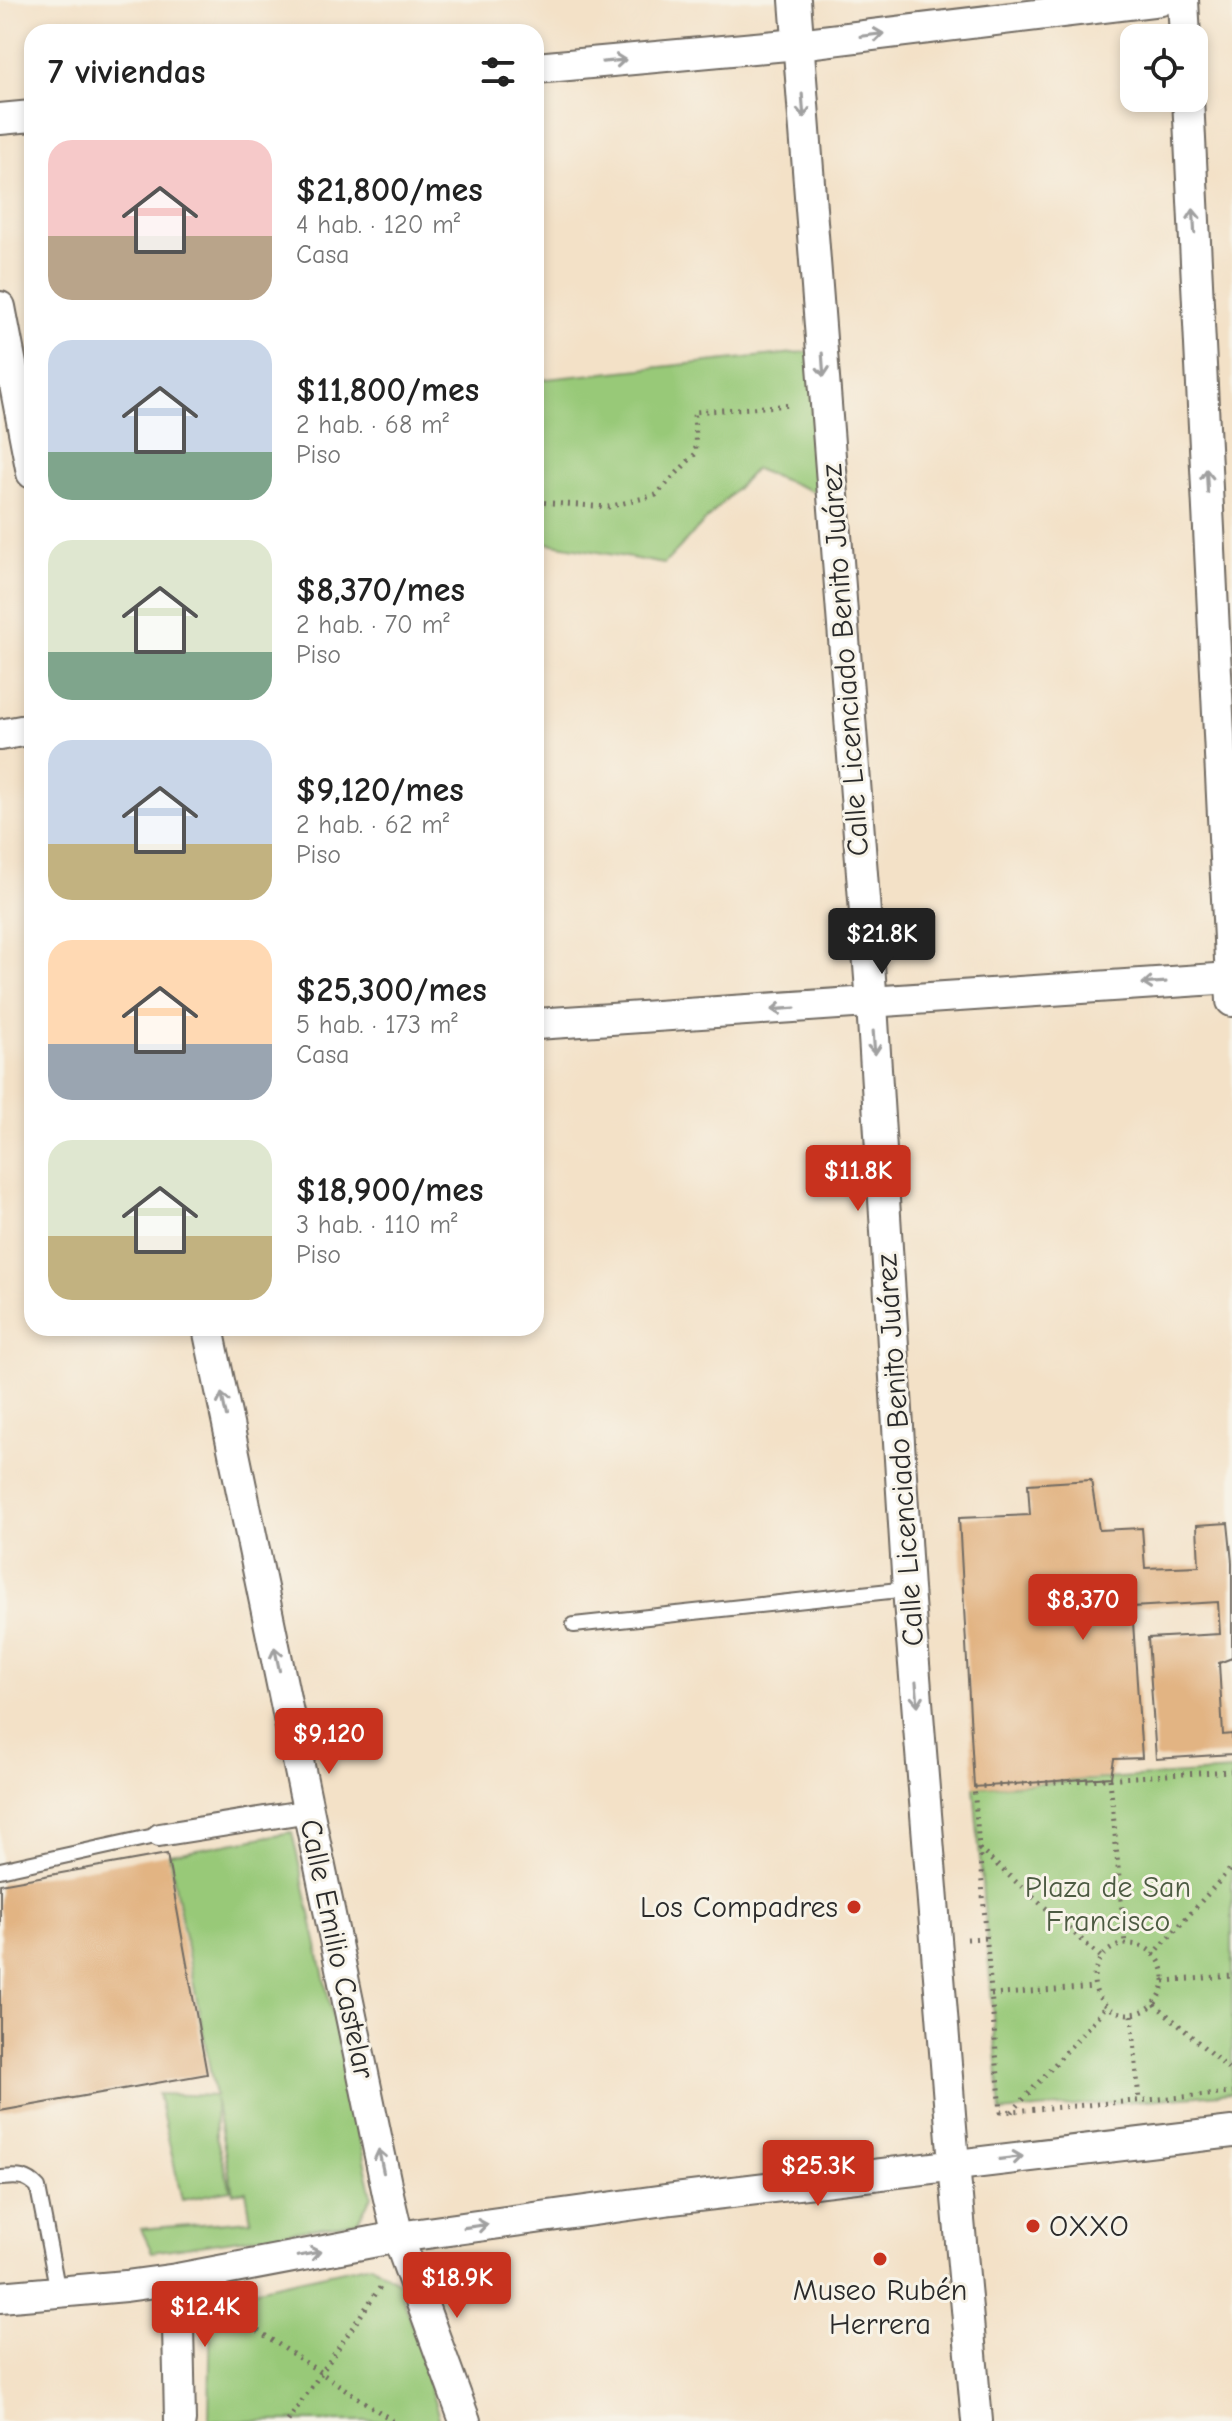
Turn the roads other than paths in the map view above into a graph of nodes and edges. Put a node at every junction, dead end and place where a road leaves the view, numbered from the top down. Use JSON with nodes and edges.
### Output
{"nodes":[{"id":1,"x":795,"y":0,"type":"edge"},
{"id":2,"x":1161,"y":0,"type":"edge"},
{"id":3,"x":1183,"y":0,"type":"edge"},
{"id":4,"x":1184,"y":24,"type":"edge"},
{"id":5,"x":798,"y":44,"type":"junction"},
{"id":6,"x":544,"y":67,"type":"edge"},
{"id":7,"x":1189,"y":112,"type":"edge"},
{"id":8,"x":24,"y":117,"type":"edge"},
{"id":9,"x":0,"y":119,"type":"edge"},
{"id":10,"x":0,"y":307,"type":"edge"},
{"id":11,"x":24,"y":432,"type":"edge"},
{"id":12,"x":24,"y":730,"type":"edge"},
{"id":13,"x":0,"y":735,"type":"edge"},
{"id":14,"x":1232,"y":986,"type":"edge"},
{"id":15,"x":872,"y":1004,"type":"junction"},
{"id":16,"x":544,"y":1024,"type":"edge"},
{"id":17,"x":210,"y":1336,"type":"edge"},
{"id":18,"x":908,"y":1589,"type":"junction"},
{"id":19,"x":574,"y":1625,"type":"dead end"},
{"id":20,"x":309,"y":1811,"type":"junction"},
{"id":21,"x":159,"y":1835,"type":"joint"},
{"id":22,"x":0,"y":1870,"type":"edge"},
{"id":23,"x":1232,"y":2132,"type":"edge"},
{"id":24,"x":954,"y":2164,"type":"junction"},
{"id":25,"x":0,"y":2178,"type":"edge"},
{"id":26,"x":398,"y":2237,"type":"junction"},
{"id":27,"x":177,"y":2279,"type":"junction"},
{"id":28,"x":58,"y":2292,"type":"junction"},
{"id":29,"x":0,"y":2297,"type":"edge"},
{"id":30,"x":180,"y":2421,"type":"edge"},
{"id":31,"x":465,"y":2421,"type":"edge"},
{"id":32,"x":977,"y":2421,"type":"edge"}],
"edges":[{"from":1,"to":5,"type":"street","name":"Calle Licenciado Benito Juárez"},
{"from":5,"to":2,"type":"street","one_way":true},
{"from":3,"to":4,"type":"street"},
{"from":6,"to":5,"type":"street","one_way":true},
{"from":5,"to":15,"type":"street","name":"Calle Licenciado Benito Juárez","one_way":true},
{"from":14,"to":7,"type":"street","one_way":true},
{"from":8,"to":9,"type":"street"},
{"from":10,"to":11,"type":"street"},
{"from":12,"to":13,"type":"street"},
{"from":14,"to":15,"type":"street","one_way":true},
{"from":15,"to":16,"type":"street","one_way":true},
{"from":15,"to":18,"type":"street","name":"Calle Licenciado Benito Juárez","one_way":true},
{"from":20,"to":17,"type":"street","name":"Calle Emilio Castelar","one_way":true},
{"from":18,"to":19,"type":"lane"},
{"from":18,"to":24,"type":"street","name":"Calle Licenciado Benito Juárez","one_way":true},
{"from":20,"to":21,"type":"street"},
{"from":26,"to":20,"type":"street","name":"Calle Emilio Castelar","one_way":true},
{"from":21,"to":22,"type":"lane"},
{"from":24,"to":23,"type":"street","one_way":true},
{"from":26,"to":24,"type":"street","one_way":true},
{"from":24,"to":32,"type":"street","name":"Calle Licenciado Benito Juárez"},
{"from":25,"to":28,"type":"lane"},
{"from":27,"to":26,"type":"street","one_way":true},
{"from":26,"to":31,"type":"street","name":"Calle Emilio Castelar"},
{"from":27,"to":28,"type":"street"},
{"from":27,"to":30,"type":"street"},
{"from":28,"to":29,"type":"street"}]}
